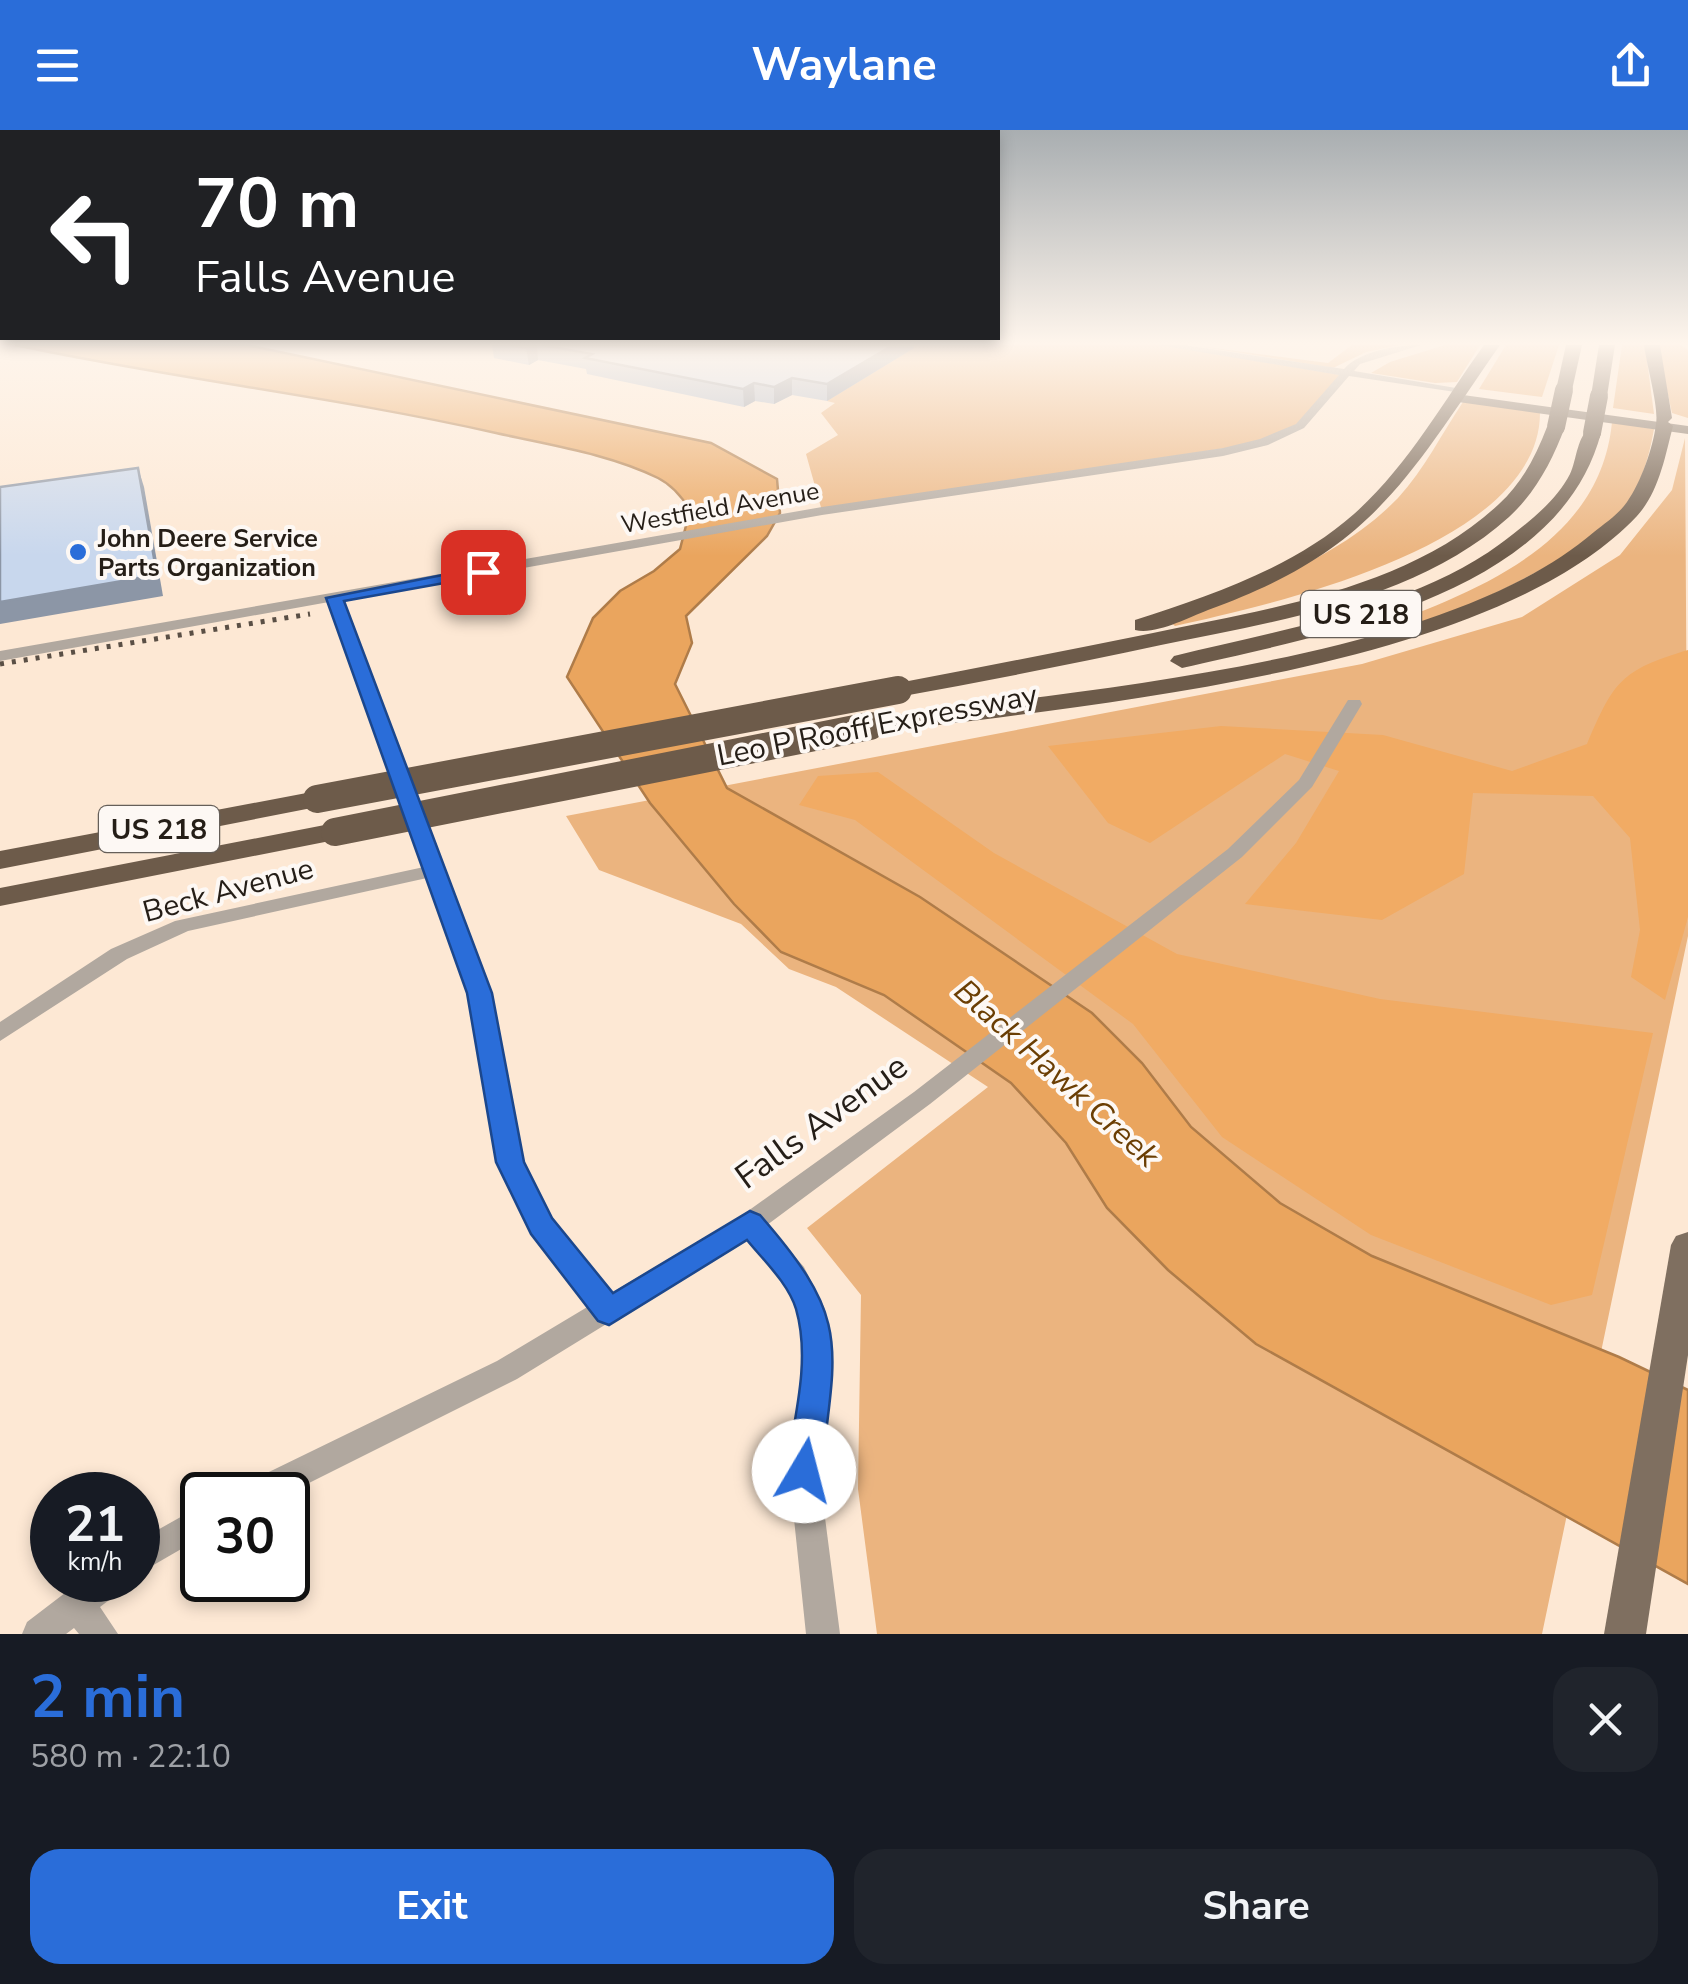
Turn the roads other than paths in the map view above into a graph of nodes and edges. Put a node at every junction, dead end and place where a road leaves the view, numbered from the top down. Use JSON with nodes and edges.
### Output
{"nodes":[{"id":1,"x":1309,"y":415,"type":"edge"},
{"id":2,"x":1444,"y":415,"type":"edge"},
{"id":3,"x":1559,"y":415,"type":"edge"},
{"id":4,"x":1595,"y":415,"type":"edge"},
{"id":5,"x":1613,"y":415,"type":"edge"},
{"id":6,"x":1662,"y":415,"type":"edge"},
{"id":7,"x":1663,"y":422,"type":"junction"},
{"id":8,"x":1688,"y":422,"type":"edge"},
{"id":9,"x":1688,"y":430,"type":"edge"},
{"id":10,"x":334,"y":598,"type":"junction"},
{"id":11,"x":0,"y":656,"type":"edge"},
{"id":12,"x":1028,"y":662,"type":"junction"},
{"id":13,"x":1068,"y":692,"type":"junction"},
{"id":14,"x":1354,"y":704,"type":"dead end"},
{"id":15,"x":317,"y":799,"type":"junction"},
{"id":16,"x":293,"y":840,"type":"junction"},
{"id":17,"x":0,"y":846,"type":"edge"},
{"id":18,"x":0,"y":860,"type":"edge"},
{"id":19,"x":435,"y":870,"type":"junction"},
{"id":20,"x":0,"y":896,"type":"edge"},
{"id":21,"x":0,"y":905,"type":"edge"},
{"id":22,"x":0,"y":1033,"type":"edge"},
{"id":23,"x":750,"y":1223,"type":"junction"},
{"id":24,"x":1688,"y":1245,"type":"edge"},
{"id":25,"x":609,"y":1312,"type":"junction"},
{"id":26,"x":299,"y":1472,"type":"edge"},
{"id":27,"x":79,"y":1602,"type":"edge"},
{"id":28,"x":76,"y":1604,"type":"junction"},
{"id":29,"x":39,"y":1634,"type":"edge"},
{"id":30,"x":102,"y":1634,"type":"edge"},
{"id":31,"x":822,"y":1634,"type":"edge"},
{"id":32,"x":1624,"y":1634,"type":"edge"}],
"edges":[{"from":1,"to":10,"type":"street","name":"Westfield Avenue"},
{"from":2,"to":12,"type":"highway"},
{"from":3,"to":12,"type":"highway","name":"Leo P Rooff Expressway","number":"US 218","bridge":true},
{"from":4,"to":13,"type":"highway","name":"Leo P Rooff Expressway","number":"US 218","bridge":true},
{"from":5,"to":7,"type":"main road"},
{"from":6,"to":7,"type":"highway"},
{"from":7,"to":8,"type":"main road"},
{"from":7,"to":9,"type":"main road"},
{"from":7,"to":13,"type":"highway"},
{"from":10,"to":11,"type":"street","name":"Westfield Avenue"},
{"from":10,"to":19,"type":"street"},
{"from":12,"to":15,"type":"highway","name":"Leo P Rooff Expressway","number":"US 218","bridge":true},
{"from":13,"to":16,"type":"highway","name":"Leo P Rooff Expressway","number":"US 218","bridge":true},
{"from":14,"to":23,"type":"street","name":"Falls Avenue"},
{"from":15,"to":17,"type":"highway"},
{"from":15,"to":18,"type":"highway","name":"Leo P Rooff Expressway","number":"US 218"},
{"from":16,"to":20,"type":"highway","name":"Leo P Rooff Expressway","number":"US 218"},
{"from":16,"to":21,"type":"highway"},
{"from":19,"to":22,"type":"street","name":"Beck Avenue"},
{"from":19,"to":25,"type":"street"},
{"from":23,"to":25,"type":"street","name":"Falls Avenue"},
{"from":23,"to":31,"type":"street"},
{"from":24,"to":32,"type":"main road"},
{"from":25,"to":26,"type":"street","name":"Falls Avenue"},
{"from":27,"to":28,"type":"street"},
{"from":28,"to":29,"type":"street"},
{"from":28,"to":30,"type":"street"}]}
